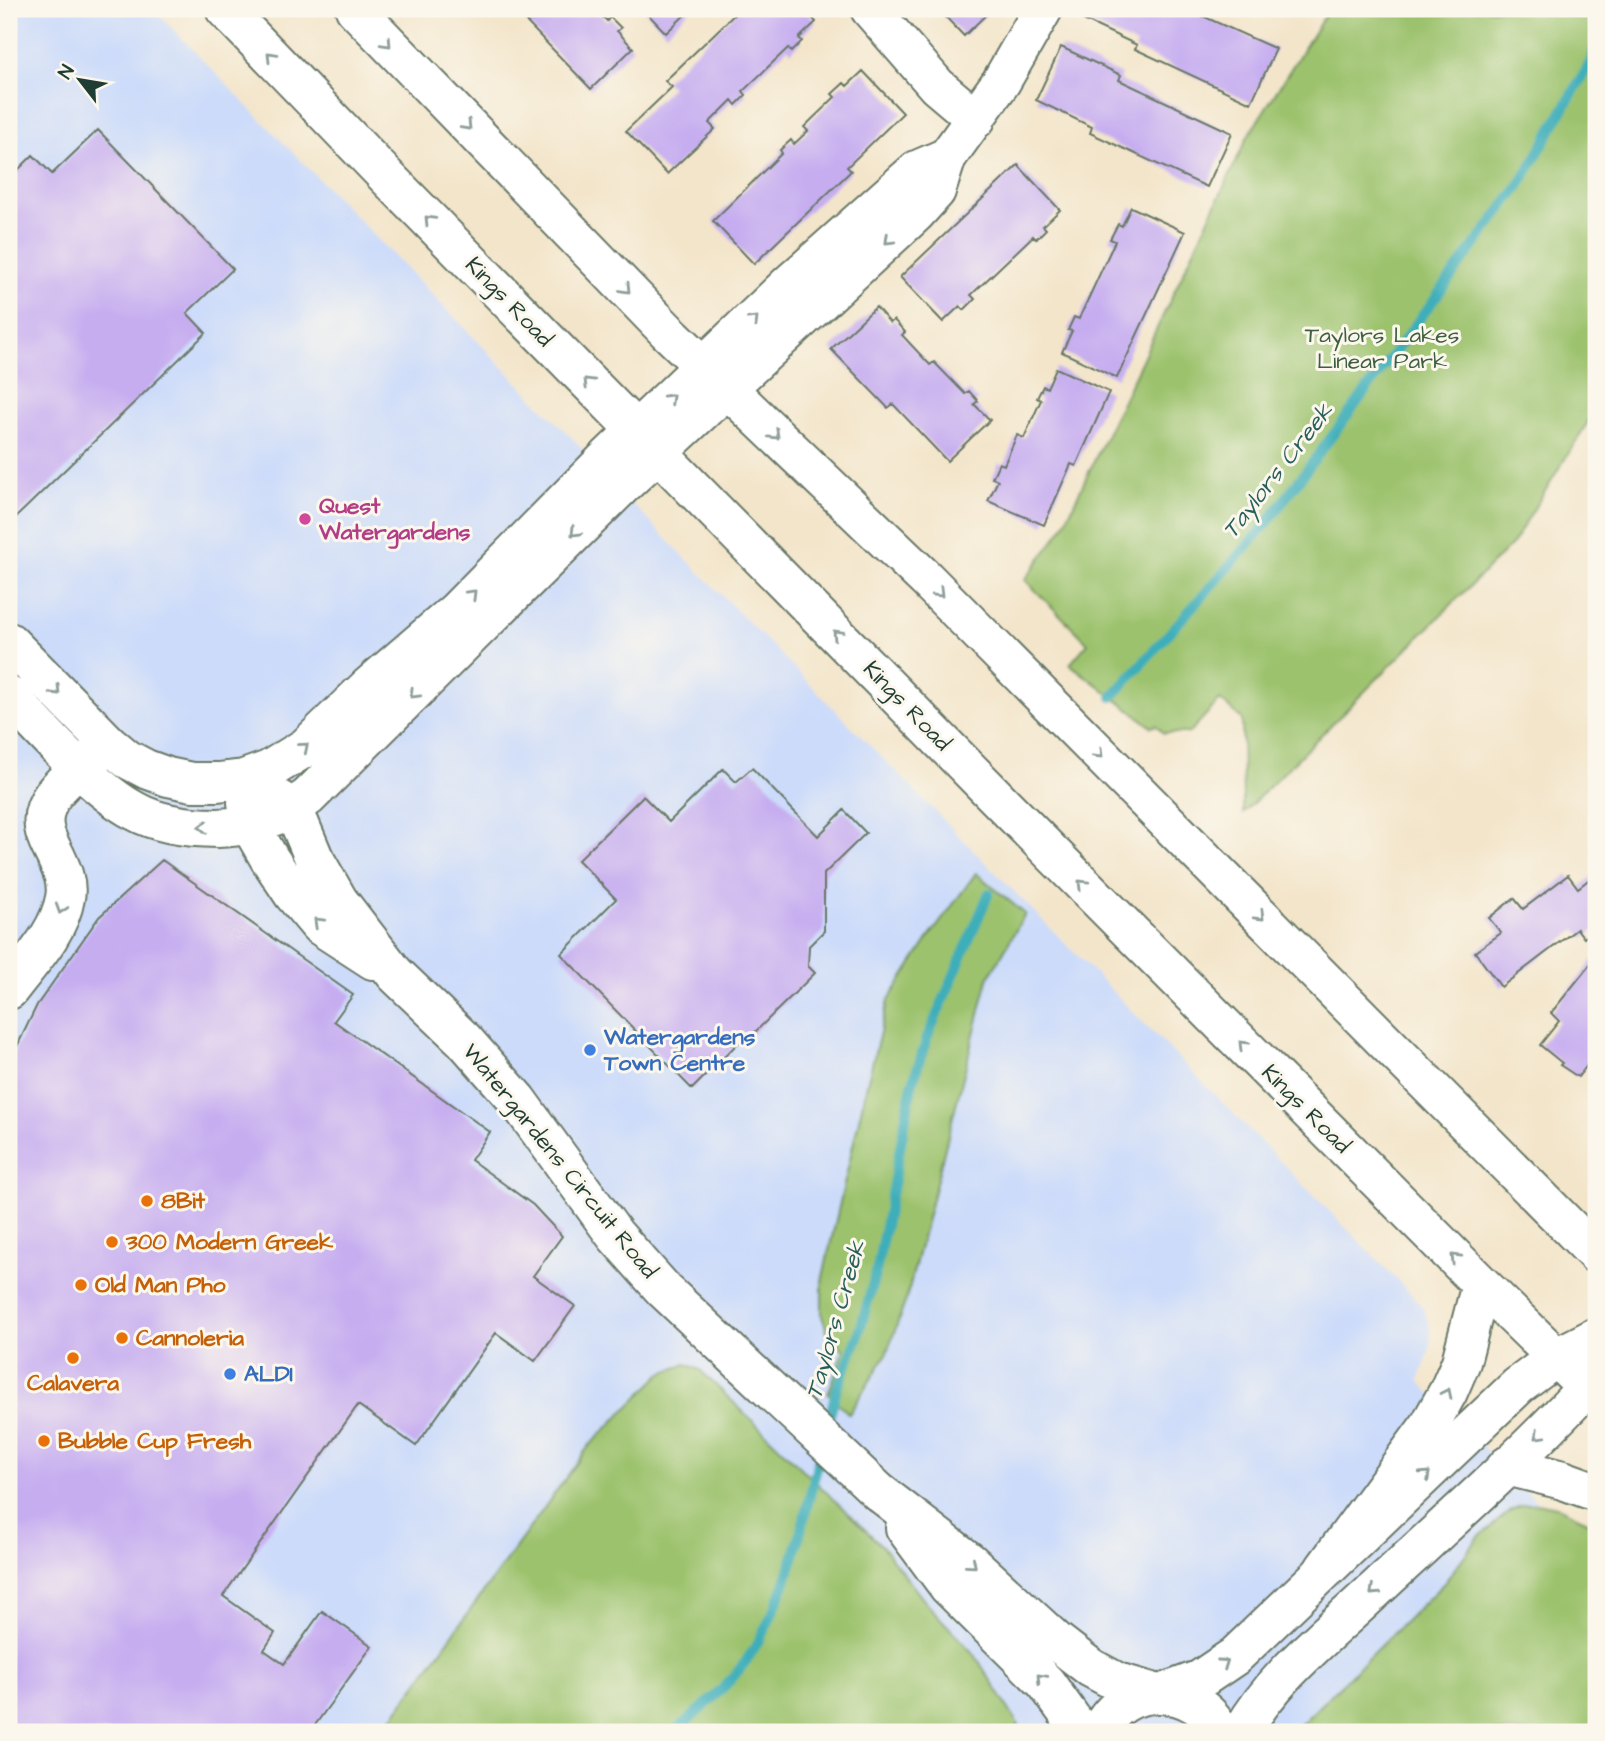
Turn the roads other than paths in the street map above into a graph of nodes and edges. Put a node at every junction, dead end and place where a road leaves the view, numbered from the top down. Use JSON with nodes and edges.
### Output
{"nodes":[{"id":1,"x":225,"y":9,"type":"edge"},
{"id":2,"x":355,"y":9,"type":"edge"},
{"id":3,"x":870,"y":9,"type":"edge"},
{"id":4,"x":1042,"y":9,"type":"edge"},
{"id":5,"x":976,"y":119,"type":"junction"},
{"id":6,"x":715,"y":377,"type":"junction"},
{"id":7,"x":647,"y":442,"type":"junction"},
{"id":8,"x":9,"y":642,"type":"edge"},
{"id":9,"x":9,"y":696,"type":"edge"},
{"id":10,"x":108,"y":743,"type":"junction"},
{"id":11,"x":80,"y":768,"type":"junction"},
{"id":12,"x":244,"y":779,"type":"junction"},
{"id":13,"x":293,"y":808,"type":"junction"},
{"id":14,"x":250,"y":825,"type":"junction"},
{"id":15,"x":395,"y":974,"type":"junction"},
{"id":16,"x":9,"y":990,"type":"edge"},
{"id":17,"x":1596,"y":1254,"type":"edge"},
{"id":18,"x":1481,"y":1284,"type":"junction"},
{"id":19,"x":1596,"y":1337,"type":"edge"},
{"id":20,"x":1557,"y":1357,"type":"junction"},
{"id":21,"x":1593,"y":1386,"type":"edge"},
{"id":22,"x":1507,"y":1466,"type":"junction"},
{"id":23,"x":879,"y":1492,"type":"junction"},
{"id":24,"x":1596,"y":1492,"type":"edge"},
{"id":25,"x":1324,"y":1569,"type":"junction"},
{"id":26,"x":1159,"y":1693,"type":"junction"},
{"id":27,"x":1081,"y":1732,"type":"edge"},
{"id":28,"x":1100,"y":1732,"type":"edge"},
{"id":29,"x":1222,"y":1732,"type":"edge"},
{"id":30,"x":1242,"y":1732,"type":"edge"}],
"edges":[{"from":7,"to":1,"type":"street","name":"Kings Road","one_way":true},
{"from":2,"to":6,"type":"street","one_way":true},
{"from":3,"to":5,"type":"street"},
{"from":4,"to":5,"type":"street"},
{"from":5,"to":6,"type":"street"},
{"from":6,"to":7,"type":"street"},
{"from":6,"to":17,"type":"street","one_way":true},
{"from":12,"to":7,"type":"street","one_way":true},
{"from":7,"to":13,"type":"street","one_way":true},
{"from":18,"to":7,"type":"street","name":"Kings Road","one_way":true},
{"from":8,"to":10,"type":"street","one_way":true},
{"from":9,"to":11,"type":"street"},
{"from":10,"to":11,"type":"street"},
{"from":10,"to":12,"type":"street"},
{"from":14,"to":11,"type":"street","one_way":true},
{"from":11,"to":16,"type":"street","one_way":true},
{"from":12,"to":13,"type":"street"},
{"from":12,"to":14,"type":"street","name":"Watergardens Circuit Road"},
{"from":13,"to":14,"type":"street"},
{"from":13,"to":15,"type":"street","name":"Watergardens Circuit Road"},
{"from":15,"to":14,"type":"street","name":"Watergardens Circuit Road","one_way":true},
{"from":15,"to":23,"type":"street","name":"Watergardens Circuit Road"},
{"from":18,"to":20,"type":"street","name":"Kings Road"},
{"from":25,"to":18,"type":"street","one_way":true},
{"from":19,"to":20,"type":"street"},
{"from":20,"to":21,"type":"street","name":"Kings Road"},
{"from":25,"to":20,"type":"street","one_way":true},
{"from":21,"to":22,"type":"street","one_way":true},
{"from":22,"to":24,"type":"street"},
{"from":22,"to":30,"type":"street","one_way":true},
{"from":23,"to":26,"type":"street","name":"Watergardens Circuit Road","one_way":true},
{"from":27,"to":23,"type":"street","name":"Watergardens Circuit Road","one_way":true},
{"from":26,"to":25,"type":"street","one_way":true},
{"from":26,"to":28,"type":"street"},
{"from":26,"to":29,"type":"street","name":"Watergardens Circuit Road"}]}
